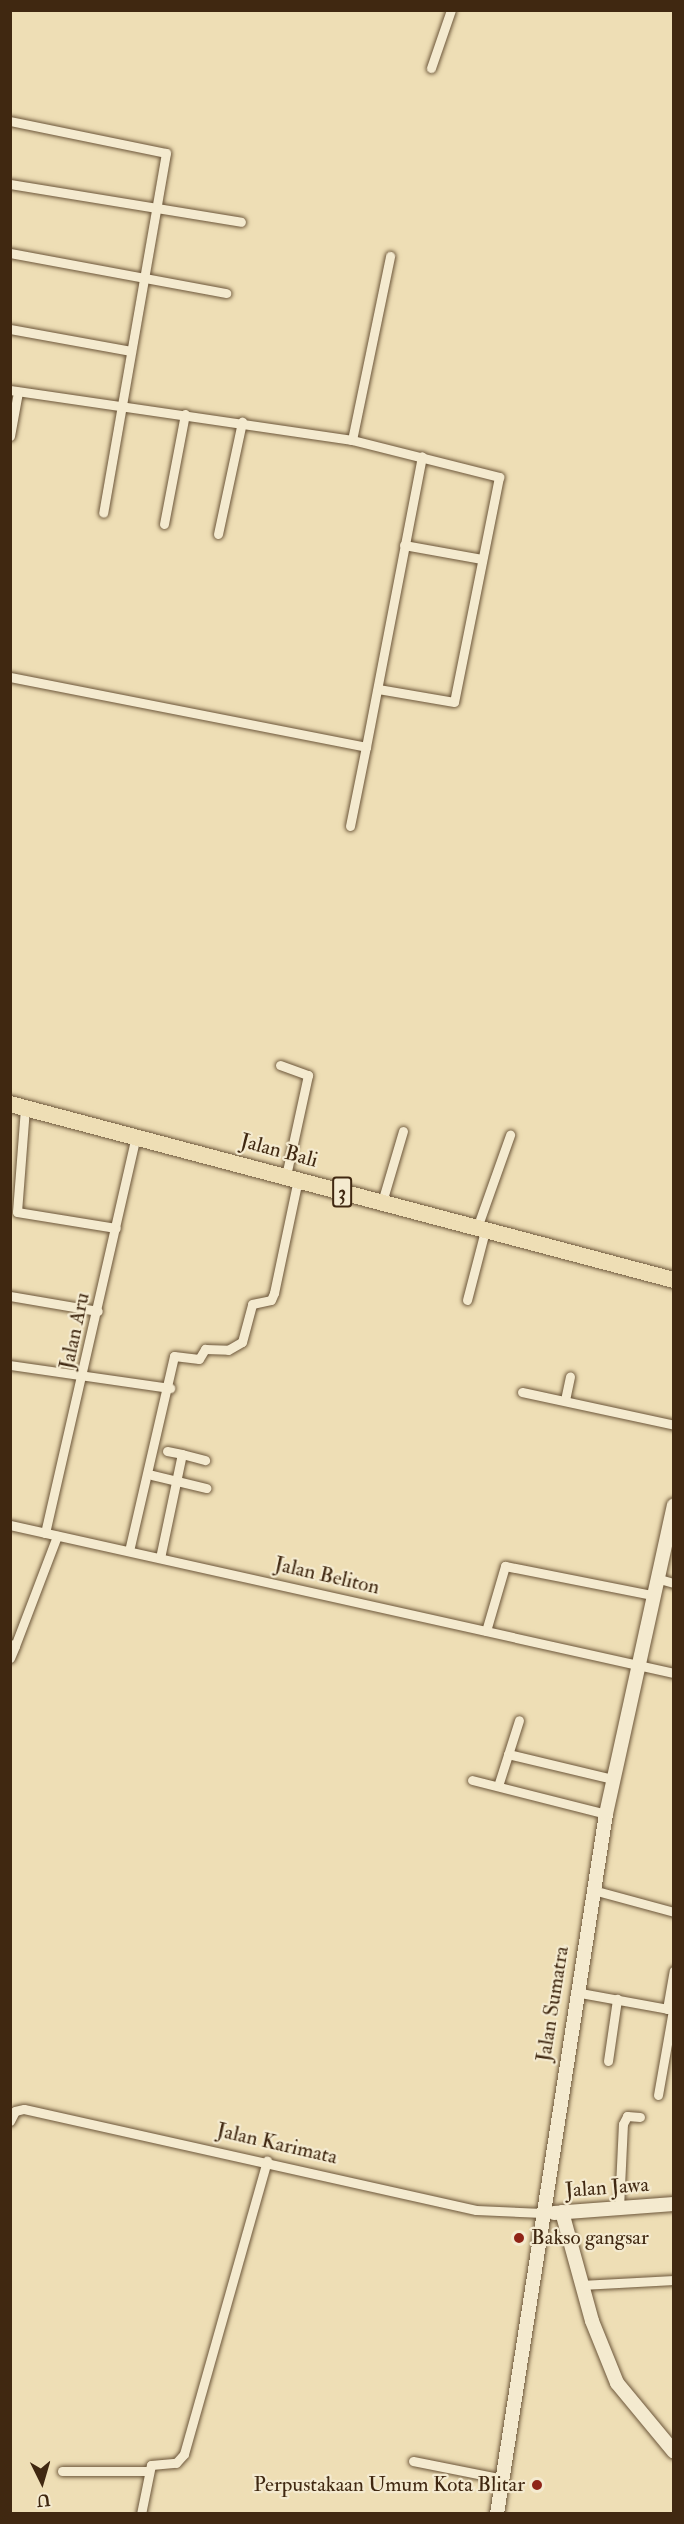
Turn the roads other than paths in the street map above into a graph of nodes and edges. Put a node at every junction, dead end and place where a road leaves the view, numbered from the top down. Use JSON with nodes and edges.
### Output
{"nodes":[{"id":1,"x":451,"y":10,"type":"edge"},
{"id":2,"x":431,"y":68,"type":"dead end"},
{"id":3,"x":10,"y":122,"type":"edge"},
{"id":4,"x":10,"y":184,"type":"edge"},
{"id":5,"x":160,"y":209,"type":"junction"},
{"id":6,"x":241,"y":222,"type":"dead end"},
{"id":7,"x":10,"y":253,"type":"edge"},
{"id":8,"x":390,"y":256,"type":"dead end"},
{"id":9,"x":146,"y":276,"type":"junction"},
{"id":10,"x":226,"y":293,"type":"dead end"},
{"id":11,"x":10,"y":329,"type":"edge"},
{"id":12,"x":131,"y":351,"type":"junction"},
{"id":13,"x":14,"y":391,"type":"edge"},
{"id":14,"x":124,"y":405,"type":"junction"},
{"id":15,"x":185,"y":414,"type":"junction"},
{"id":16,"x":242,"y":422,"type":"junction"},
{"id":17,"x":10,"y":436,"type":"edge"},
{"id":18,"x":352,"y":440,"type":"junction"},
{"id":19,"x":422,"y":456,"type":"junction"},
{"id":20,"x":103,"y":513,"type":"dead end"},
{"id":21,"x":164,"y":524,"type":"dead end"},
{"id":22,"x":218,"y":534,"type":"dead end"},
{"id":23,"x":404,"y":545,"type":"junction"},
{"id":24,"x":482,"y":559,"type":"junction"},
{"id":25,"x":10,"y":677,"type":"edge"},
{"id":26,"x":378,"y":689,"type":"junction"},
{"id":27,"x":366,"y":747,"type":"junction"},
{"id":28,"x":350,"y":826,"type":"dead end"},
{"id":29,"x":280,"y":1065,"type":"dead end"},
{"id":30,"x":18,"y":1106,"type":"edge"},
{"id":31,"x":403,"y":1131,"type":"dead end"},
{"id":32,"x":510,"y":1136,"type":"dead end"},
{"id":33,"x":136,"y":1137,"type":"junction"},
{"id":34,"x":292,"y":1178,"type":"junction"},
{"id":35,"x":382,"y":1202,"type":"junction"},
{"id":36,"x":482,"y":1226,"type":"junction"},
{"id":37,"x":116,"y":1228,"type":"junction"},
{"id":38,"x":674,"y":1280,"type":"edge"},
{"id":39,"x":10,"y":1296,"type":"edge"},
{"id":40,"x":467,"y":1300,"type":"dead end"},
{"id":41,"x":98,"y":1311,"type":"junction"},
{"id":42,"x":10,"y":1365,"type":"edge"},
{"id":43,"x":85,"y":1374,"type":"junction"},
{"id":44,"x":570,"y":1377,"type":"dead end"},
{"id":45,"x":170,"y":1388,"type":"junction"},
{"id":46,"x":522,"y":1392,"type":"dead end"},
{"id":47,"x":565,"y":1400,"type":"junction"},
{"id":48,"x":674,"y":1425,"type":"edge"},
{"id":49,"x":167,"y":1451,"type":"dead end"},
{"id":50,"x":182,"y":1454,"type":"junction"},
{"id":51,"x":205,"y":1460,"type":"dead end"},
{"id":52,"x":152,"y":1475,"type":"dead end"},
{"id":53,"x":177,"y":1481,"type":"junction"},
{"id":54,"x":206,"y":1488,"type":"dead end"},
{"id":55,"x":674,"y":1505,"type":"edge"},
{"id":56,"x":10,"y":1525,"type":"edge"},
{"id":57,"x":45,"y":1533,"type":"junction"},
{"id":58,"x":57,"y":1536,"type":"junction"},
{"id":59,"x":129,"y":1551,"type":"junction"},
{"id":60,"x":160,"y":1558,"type":"junction"},
{"id":61,"x":656,"y":1578,"type":"junction"},
{"id":62,"x":674,"y":1583,"type":"edge"},
{"id":63,"x":651,"y":1595,"type":"junction"},
{"id":64,"x":486,"y":1631,"type":"junction"},
{"id":65,"x":13,"y":1645,"type":"edge"},
{"id":66,"x":10,"y":1658,"type":"edge"},
{"id":67,"x":636,"y":1665,"type":"junction"},
{"id":68,"x":674,"y":1673,"type":"edge"},
{"id":69,"x":519,"y":1720,"type":"dead end"},
{"id":70,"x":508,"y":1754,"type":"junction"},
{"id":71,"x":612,"y":1779,"type":"junction"},
{"id":72,"x":472,"y":1780,"type":"dead end"},
{"id":73,"x":498,"y":1786,"type":"junction"},
{"id":74,"x":606,"y":1814,"type":"junction"},
{"id":75,"x":593,"y":1890,"type":"junction"},
{"id":76,"x":674,"y":1912,"type":"edge"},
{"id":77,"x":674,"y":1971,"type":"edge"},
{"id":78,"x":575,"y":1992,"type":"junction"},
{"id":79,"x":616,"y":1999,"type":"junction"},
{"id":80,"x":671,"y":2010,"type":"edge"},
{"id":81,"x":608,"y":2061,"type":"dead end"},
{"id":82,"x":658,"y":2095,"type":"dead end"},
{"id":83,"x":640,"y":2116,"type":"dead end"},
{"id":84,"x":10,"y":2121,"type":"edge"},
{"id":85,"x":267,"y":2160,"type":"junction"},
{"id":86,"x":674,"y":2204,"type":"edge"},
{"id":87,"x":620,"y":2208,"type":"junction"},
{"id":88,"x":562,"y":2212,"type":"junction"},
{"id":89,"x":543,"y":2213,"type":"junction"},
{"id":90,"x":674,"y":2280,"type":"edge"},
{"id":91,"x":581,"y":2285,"type":"junction"},
{"id":92,"x":674,"y":2451,"type":"edge"},
{"id":93,"x":413,"y":2461,"type":"dead end"},
{"id":94,"x":62,"y":2471,"type":"dead end"},
{"id":95,"x":148,"y":2472,"type":"junction"},
{"id":96,"x":503,"y":2479,"type":"junction"},
{"id":97,"x":141,"y":2514,"type":"edge"},
{"id":98,"x":497,"y":2514,"type":"edge"}],
"edges":[{"from":1,"to":2,"type":"street"},
{"from":3,"to":5,"type":"street"},
{"from":4,"to":5,"type":"street"},
{"from":5,"to":6,"type":"street"},
{"from":5,"to":9,"type":"street"},
{"from":7,"to":9,"type":"street"},
{"from":8,"to":18,"type":"street"},
{"from":9,"to":10,"type":"street"},
{"from":9,"to":12,"type":"street"},
{"from":11,"to":12,"type":"street"},
{"from":12,"to":14,"type":"street"},
{"from":13,"to":14,"type":"street"},
{"from":13,"to":17,"type":"street"},
{"from":14,"to":15,"type":"street"},
{"from":14,"to":20,"type":"street"},
{"from":15,"to":16,"type":"street"},
{"from":15,"to":21,"type":"street"},
{"from":16,"to":18,"type":"street"},
{"from":16,"to":22,"type":"street"},
{"from":18,"to":19,"type":"street"},
{"from":19,"to":23,"type":"street"},
{"from":19,"to":24,"type":"street"},
{"from":23,"to":24,"type":"street"},
{"from":23,"to":26,"type":"street"},
{"from":24,"to":26,"type":"street"},
{"from":25,"to":27,"type":"street"},
{"from":26,"to":27,"type":"street"},
{"from":27,"to":28,"type":"street"},
{"from":29,"to":34,"type":"street"},
{"from":30,"to":33,"type":"highway","name":"Jalan Bali","number":"3"},
{"from":30,"to":37,"type":"street"},
{"from":31,"to":35,"type":"street"},
{"from":32,"to":36,"type":"street"},
{"from":33,"to":34,"type":"highway","name":"Jalan Bali","number":"3"},
{"from":33,"to":37,"type":"street","name":"Jalan Aru"},
{"from":34,"to":35,"type":"highway","name":"Jalan Bali","number":"3"},
{"from":34,"to":45,"type":"street"},
{"from":35,"to":36,"type":"highway","name":"Jalan Bali","number":"3"},
{"from":36,"to":38,"type":"highway","name":"Jalan Bali","number":"3"},
{"from":36,"to":40,"type":"street"},
{"from":37,"to":41,"type":"street","name":"Jalan Aru"},
{"from":39,"to":41,"type":"street"},
{"from":41,"to":43,"type":"street","name":"Jalan Aru"},
{"from":42,"to":43,"type":"street"},
{"from":43,"to":45,"type":"street"},
{"from":43,"to":57,"type":"street","name":"Jalan Aru"},
{"from":44,"to":47,"type":"street"},
{"from":45,"to":59,"type":"street"},
{"from":46,"to":47,"type":"street"},
{"from":47,"to":48,"type":"street"},
{"from":49,"to":50,"type":"street"},
{"from":50,"to":51,"type":"street"},
{"from":50,"to":53,"type":"street"},
{"from":52,"to":53,"type":"street"},
{"from":53,"to":54,"type":"street"},
{"from":53,"to":60,"type":"street"},
{"from":55,"to":61,"type":"main road","name":"Jalan Sumatra"},
{"from":56,"to":57,"type":"street","name":"Jalan Beliton"},
{"from":57,"to":58,"type":"street","name":"Jalan Beliton"},
{"from":58,"to":59,"type":"street","name":"Jalan Beliton"},
{"from":58,"to":65,"type":"street"},
{"from":59,"to":60,"type":"street","name":"Jalan Beliton"},
{"from":60,"to":64,"type":"street","name":"Jalan Beliton"},
{"from":61,"to":62,"type":"street"},
{"from":61,"to":63,"type":"main road","name":"Jalan Sumatra"},
{"from":63,"to":64,"type":"street"},
{"from":63,"to":67,"type":"main road","name":"Jalan Sumatra"},
{"from":64,"to":67,"type":"street","name":"Jalan Beliton"},
{"from":65,"to":66,"type":"street"},
{"from":67,"to":68,"type":"street","name":"Jalan Beliton"},
{"from":67,"to":71,"type":"main road","name":"Jalan Sumatra"},
{"from":69,"to":70,"type":"street"},
{"from":70,"to":71,"type":"street"},
{"from":70,"to":73,"type":"street"},
{"from":71,"to":74,"type":"main road","name":"Jalan Sumatra"},
{"from":72,"to":73,"type":"street"},
{"from":73,"to":74,"type":"street"},
{"from":74,"to":75,"type":"main road","name":"Jalan Sumatra"},
{"from":75,"to":76,"type":"street"},
{"from":75,"to":78,"type":"main road","name":"Jalan Sumatra"},
{"from":77,"to":80,"type":"street"},
{"from":78,"to":79,"type":"street"},
{"from":78,"to":89,"type":"main road","name":"Jalan Sumatra"},
{"from":79,"to":80,"type":"street"},
{"from":79,"to":81,"type":"street"},
{"from":80,"to":82,"type":"street"},
{"from":83,"to":87,"type":"street"},
{"from":84,"to":85,"type":"street","name":"Jalan Karimata"},
{"from":85,"to":89,"type":"street","name":"Jalan Karimata"},
{"from":85,"to":95,"type":"street"},
{"from":86,"to":87,"type":"main road","name":"Jalan Jawa"},
{"from":87,"to":88,"type":"main road","name":"Jalan Jawa"},
{"from":88,"to":89,"type":"main road","name":"Jalan Jawa"},
{"from":88,"to":91,"type":"main road"},
{"from":89,"to":96,"type":"main road","name":"Jalan Sumatra"},
{"from":90,"to":91,"type":"street"},
{"from":91,"to":92,"type":"main road"},
{"from":93,"to":96,"type":"street"},
{"from":94,"to":95,"type":"street"},
{"from":95,"to":97,"type":"street"},
{"from":96,"to":98,"type":"main road","name":"Jalan Sumatra"}]}
